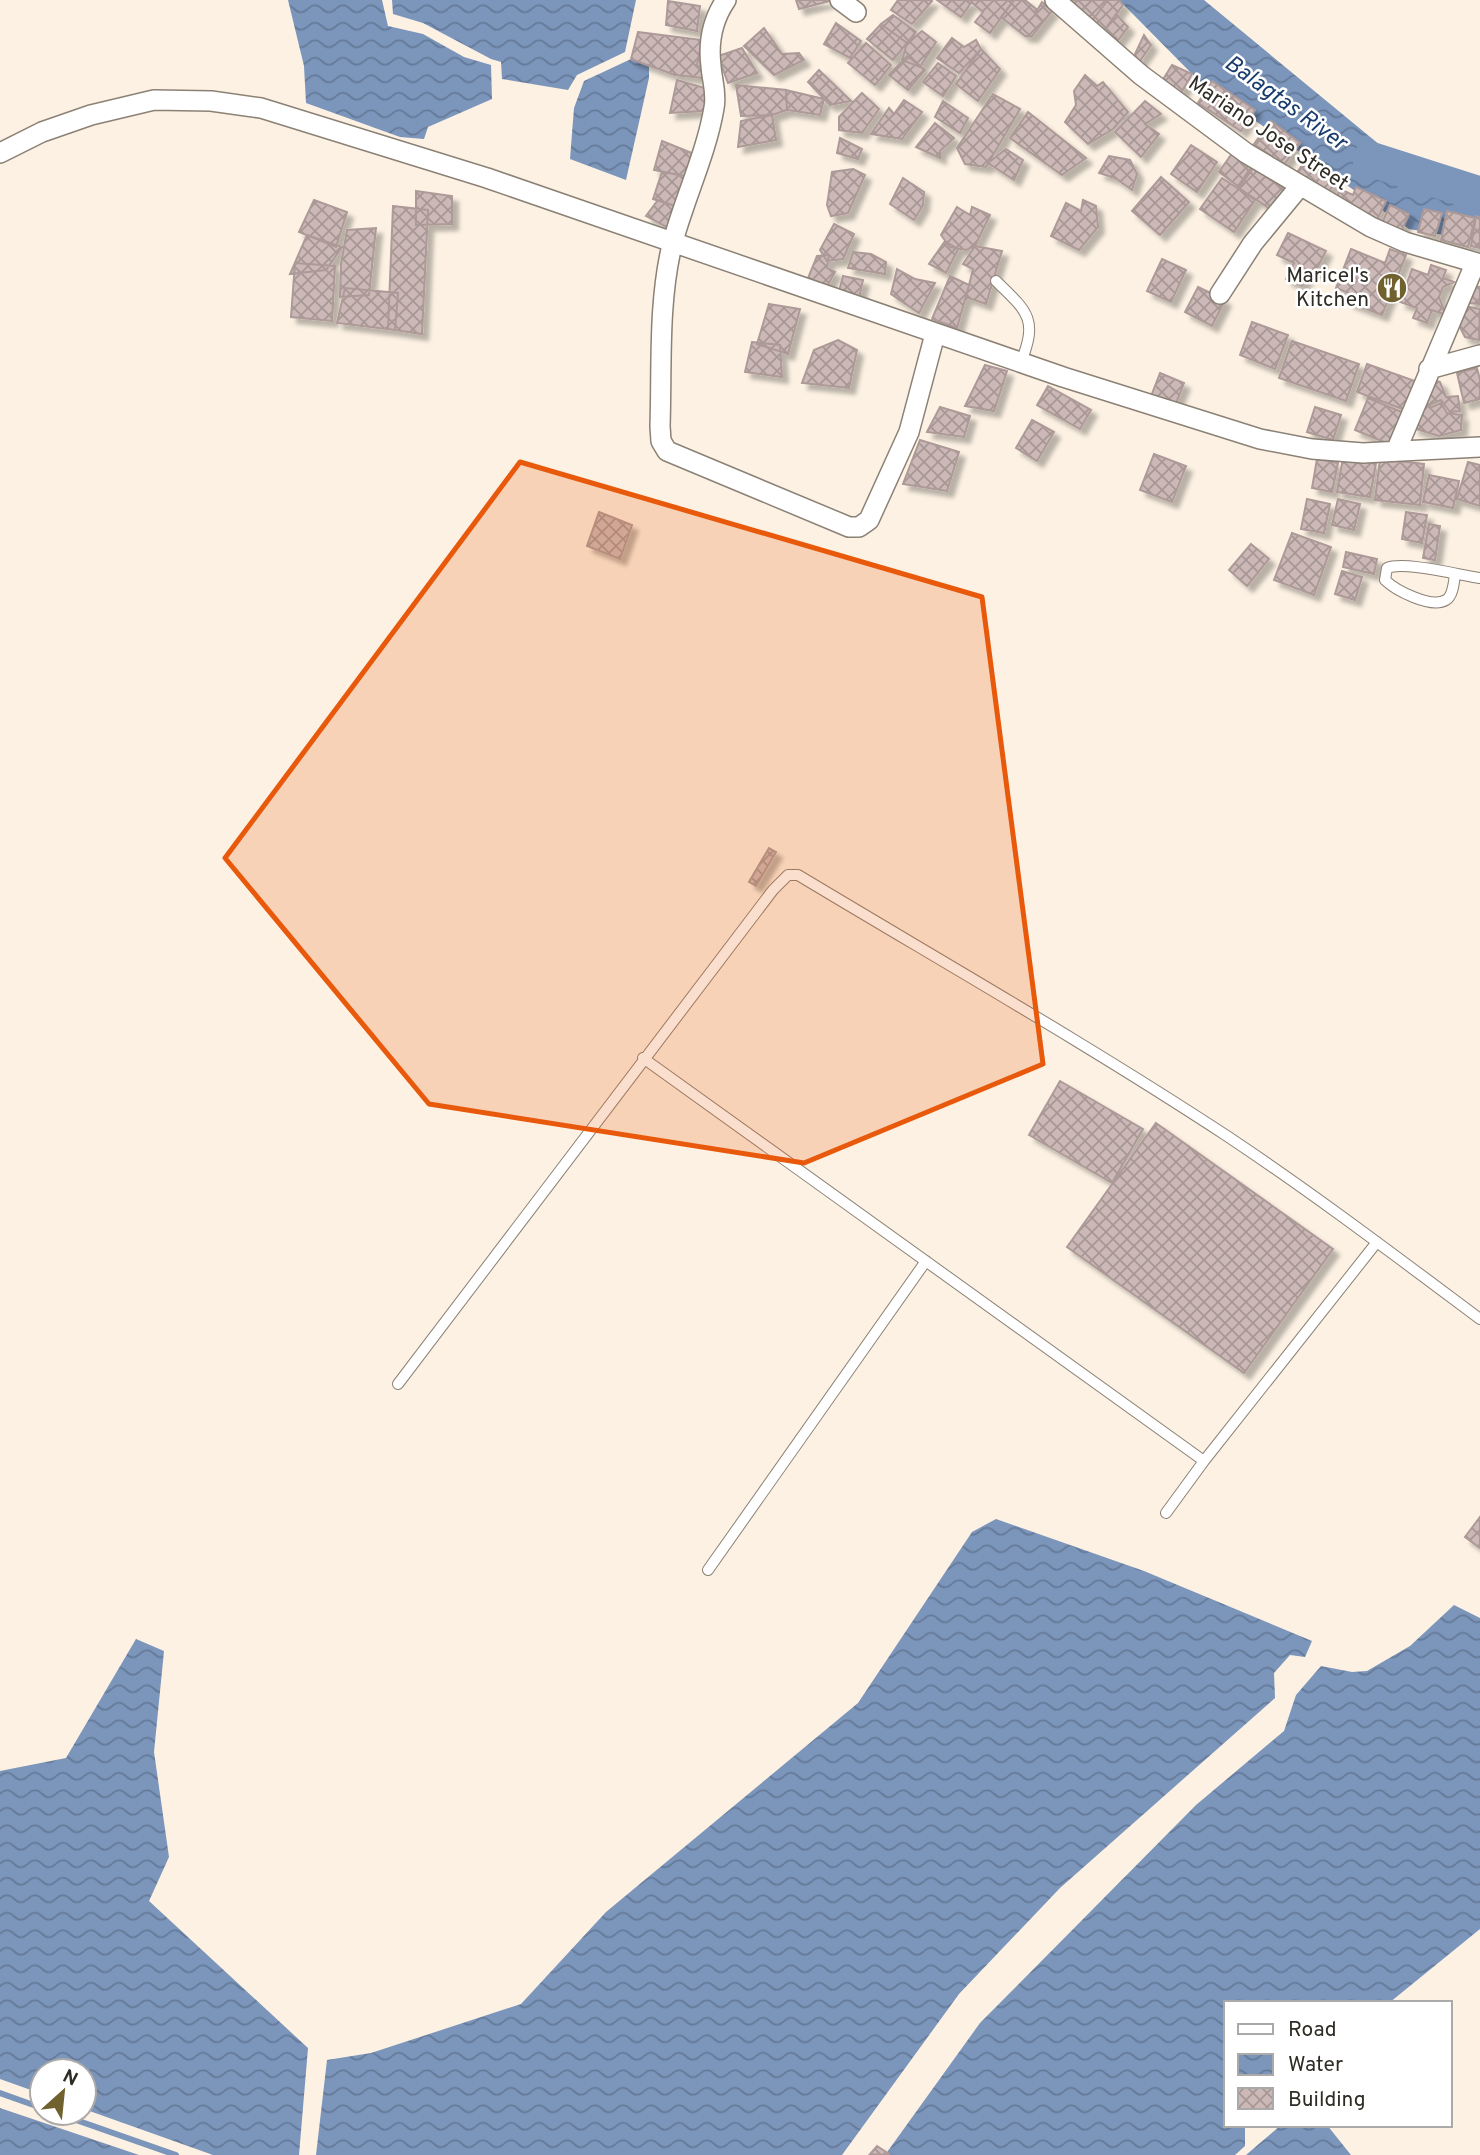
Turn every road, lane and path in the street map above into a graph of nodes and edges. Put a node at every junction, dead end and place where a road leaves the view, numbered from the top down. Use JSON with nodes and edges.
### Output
{"nodes":[{"id":1,"x":726,"y":0,"type":"edge"},
{"id":2,"x":840,"y":0,"type":"edge"},
{"id":3,"x":1055,"y":0,"type":"edge"},
{"id":4,"x":856,"y":12,"type":"dead end"},
{"id":5,"x":0,"y":153,"type":"edge"},
{"id":6,"x":1300,"y":186,"type":"junction"},
{"id":7,"x":673,"y":244,"type":"junction"},
{"id":8,"x":1478,"y":264,"type":"edge"},
{"id":9,"x":996,"y":281,"type":"dead end"},
{"id":10,"x":1220,"y":294,"type":"dead end"},
{"id":11,"x":935,"y":334,"type":"junction"},
{"id":12,"x":1480,"y":355,"type":"edge"},
{"id":13,"x":1020,"y":362,"type":"junction"},
{"id":14,"x":1429,"y":369,"type":"junction"},
{"id":15,"x":1480,"y":447,"type":"edge"},
{"id":16,"x":1395,"y":451,"type":"junction"},
{"id":17,"x":1455,"y":574,"type":"junction"},
{"id":18,"x":1480,"y":578,"type":"edge"},
{"id":19,"x":643,"y":1058,"type":"junction"},
{"id":20,"x":1377,"y":1242,"type":"junction"},
{"id":21,"x":926,"y":1261,"type":"junction"},
{"id":22,"x":1480,"y":1319,"type":"edge"},
{"id":23,"x":398,"y":1384,"type":"dead end"},
{"id":24,"x":1204,"y":1461,"type":"junction"},
{"id":25,"x":1166,"y":1513,"type":"dead end"},
{"id":26,"x":708,"y":1570,"type":"dead end"}],
"edges":[{"from":1,"to":7,"type":"street"},
{"from":2,"to":4,"type":"street"},
{"from":3,"to":6,"type":"street","name":"Mariano Jose Street"},
{"from":5,"to":7,"type":"street"},
{"from":6,"to":8,"type":"street","name":"Mariano Jose Street"},
{"from":6,"to":10,"type":"street"},
{"from":7,"to":11,"type":"street"},
{"from":7,"to":11,"type":"street"},
{"from":8,"to":14,"type":"street"},
{"from":9,"to":13,"type":"lane"},
{"from":11,"to":13,"type":"street"},
{"from":12,"to":14,"type":"street"},
{"from":13,"to":16,"type":"street"},
{"from":14,"to":16,"type":"street"},
{"from":15,"to":16,"type":"street"},
{"from":17,"to":17,"type":"lane"},
{"from":17,"to":18,"type":"lane"},
{"from":19,"to":20,"type":"lane"},
{"from":19,"to":21,"type":"lane"},
{"from":19,"to":23,"type":"lane"},
{"from":20,"to":22,"type":"lane"},
{"from":20,"to":24,"type":"lane"},
{"from":21,"to":24,"type":"lane"},
{"from":21,"to":26,"type":"lane"},
{"from":24,"to":25,"type":"lane"}]}
